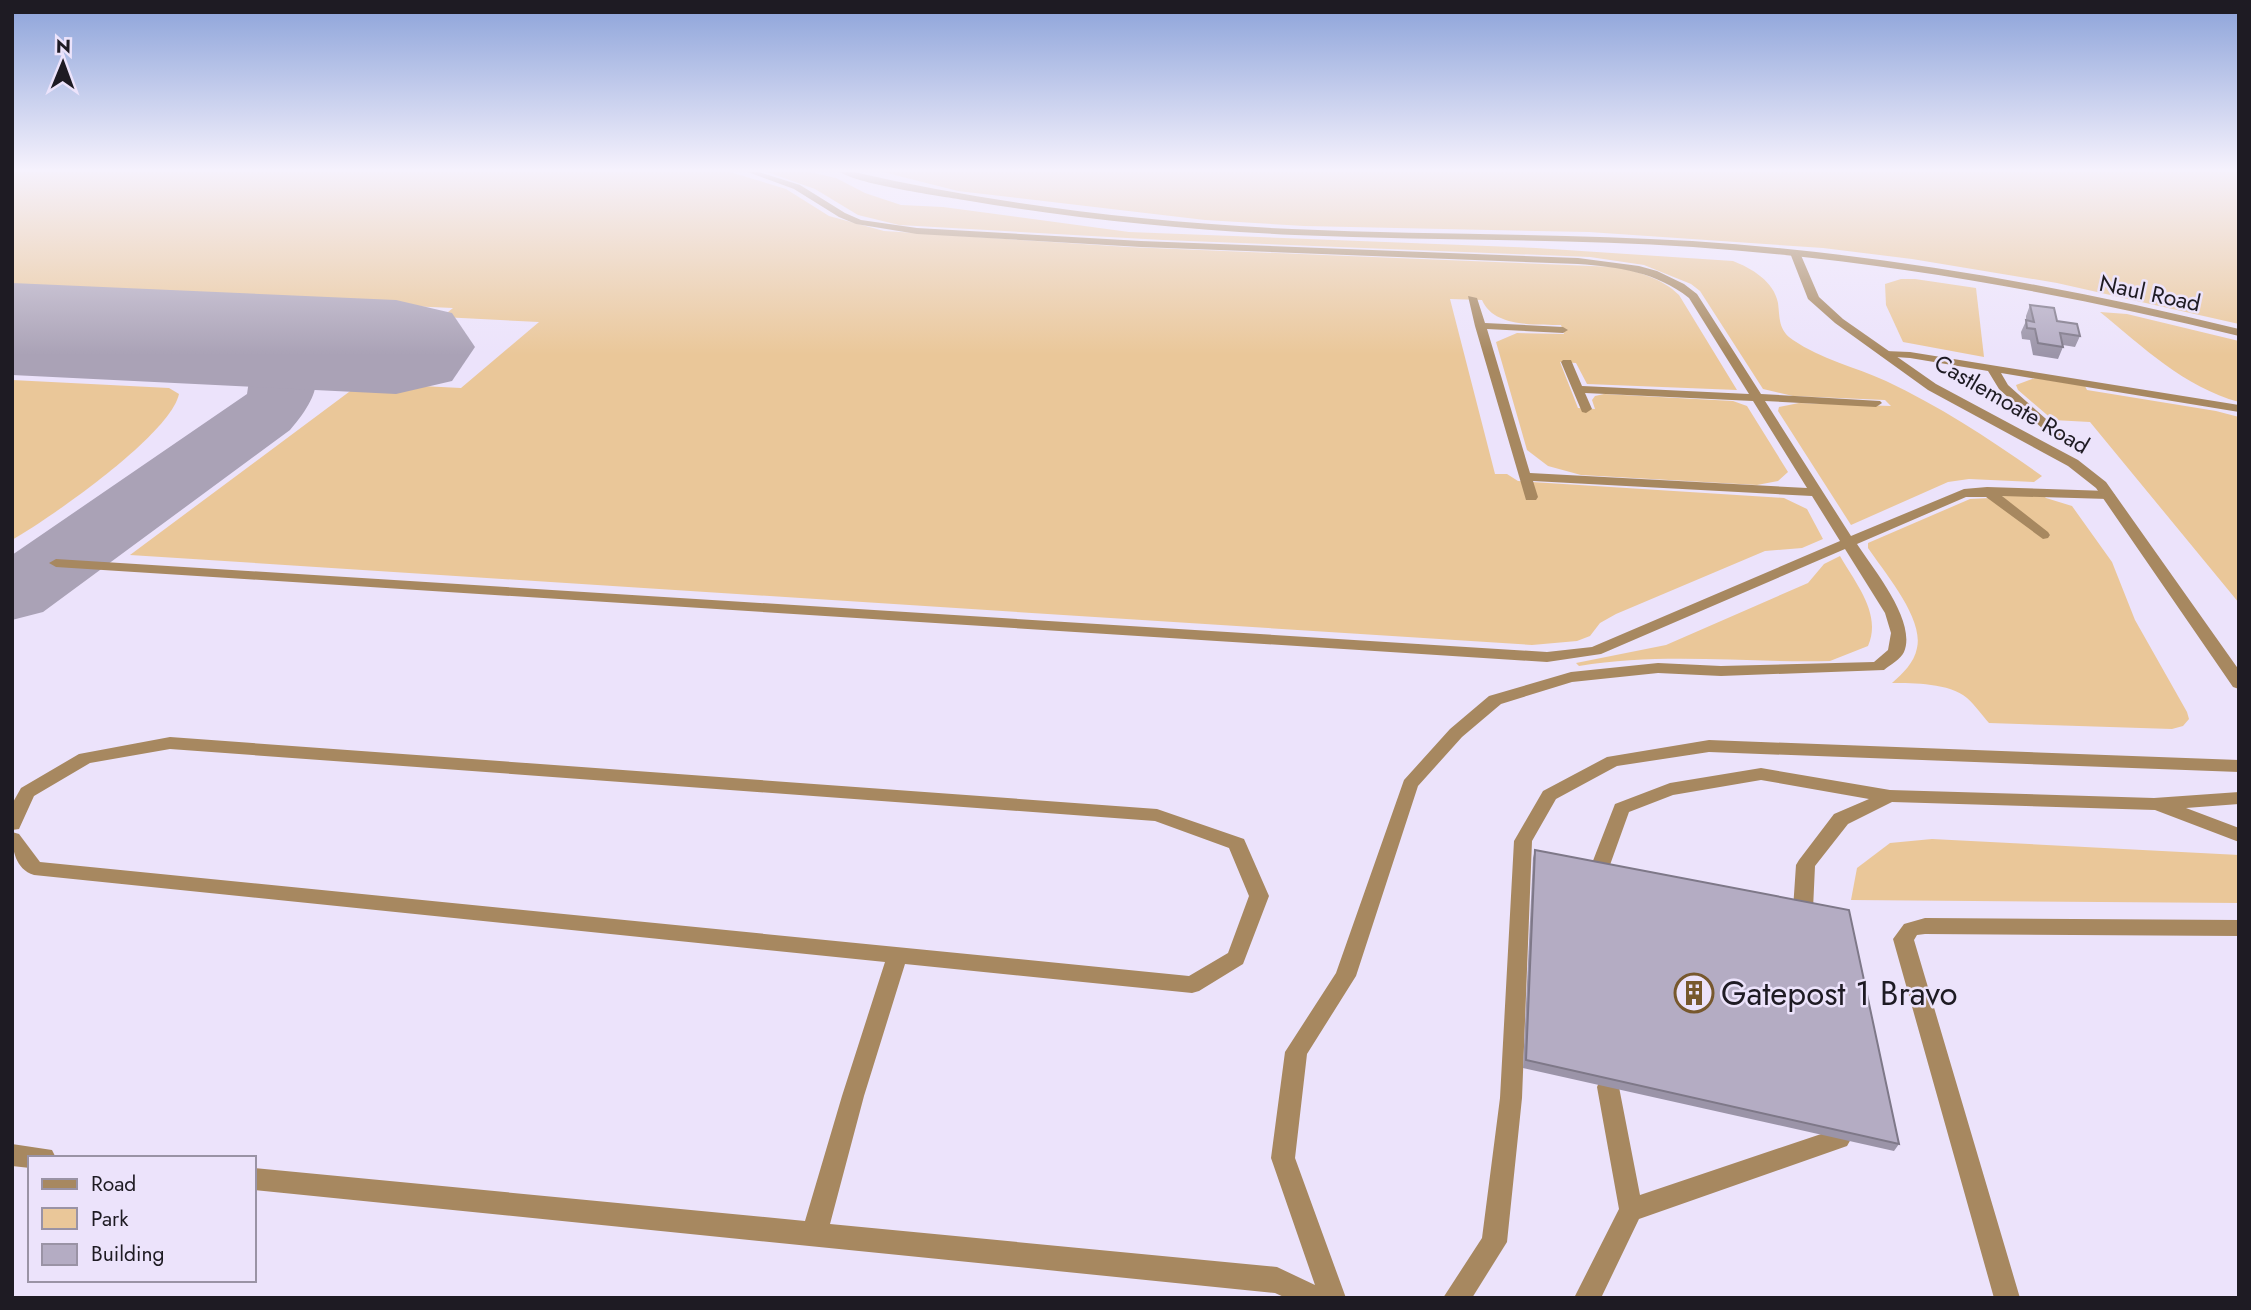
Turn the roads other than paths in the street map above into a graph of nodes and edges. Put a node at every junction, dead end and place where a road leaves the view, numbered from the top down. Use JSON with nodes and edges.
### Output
{"nodes":[{"id":1,"x":964,"y":233,"type":"edge"},
{"id":2,"x":1337,"y":233,"type":"edge"},
{"id":3,"x":1795,"y":253,"type":"junction"},
{"id":4,"x":1472,"y":298,"type":"dead end"},
{"id":5,"x":1480,"y":326,"type":"junction"},
{"id":6,"x":1563,"y":330,"type":"dead end"},
{"id":7,"x":2239,"y":333,"type":"edge"},
{"id":8,"x":1885,"y":354,"type":"junction"},
{"id":9,"x":1567,"y":362,"type":"dead end"},
{"id":10,"x":1992,"y":368,"type":"junction"},
{"id":11,"x":1578,"y":388,"type":"junction"},
{"id":12,"x":1755,"y":397,"type":"junction"},
{"id":13,"x":1876,"y":403,"type":"dead end"},
{"id":14,"x":1586,"y":409,"type":"dead end"},
{"id":15,"x":2239,"y":409,"type":"edge"},
{"id":16,"x":2060,"y":439,"type":"dead end"},
{"id":17,"x":1525,"y":477,"type":"junction"},
{"id":18,"x":1987,"y":491,"type":"junction"},
{"id":19,"x":1815,"y":492,"type":"junction"},
{"id":20,"x":2108,"y":495,"type":"junction"},
{"id":21,"x":1531,"y":497,"type":"dead end"},
{"id":22,"x":2043,"y":535,"type":"dead end"},
{"id":23,"x":1848,"y":545,"type":"junction"},
{"id":24,"x":56,"y":563,"type":"dead end"},
{"id":25,"x":2239,"y":683,"type":"edge"},
{"id":26,"x":2239,"y":766,"type":"edge"},
{"id":27,"x":1890,"y":796,"type":"junction"},
{"id":28,"x":2239,"y":798,"type":"edge"},
{"id":29,"x":2154,"y":804,"type":"junction"},
{"id":30,"x":12,"y":824,"type":"edge"},
{"id":31,"x":2239,"y":835,"type":"edge"},
{"id":32,"x":12,"y":839,"type":"edge"},
{"id":33,"x":1599,"y":871,"type":"edge"},
{"id":34,"x":1803,"y":909,"type":"edge"},
{"id":35,"x":2239,"y":928,"type":"edge"},
{"id":36,"x":898,"y":955,"type":"junction"},
{"id":37,"x":1608,"y":1087,"type":"edge"},
{"id":38,"x":1839,"y":1139,"type":"edge"},
{"id":39,"x":256,"y":1179,"type":"edge"},
{"id":40,"x":1631,"y":1210,"type":"junction"},
{"id":41,"x":814,"y":1235,"type":"junction"},
{"id":42,"x":1314,"y":1298,"type":"edge"},
{"id":43,"x":1334,"y":1298,"type":"edge"},
{"id":44,"x":1456,"y":1298,"type":"edge"},
{"id":45,"x":1587,"y":1298,"type":"edge"},
{"id":46,"x":2007,"y":1298,"type":"edge"}],
"edges":[{"from":1,"to":12,"type":"lane"},
{"from":2,"to":3,"type":"street","name":"Naul Road"},
{"from":3,"to":7,"type":"street","name":"Naul Road"},
{"from":3,"to":8,"type":"street","name":"Castlemoate Road"},
{"from":4,"to":5,"type":"lane"},
{"from":5,"to":6,"type":"lane"},
{"from":5,"to":17,"type":"lane"},
{"from":8,"to":10,"type":"lane"},
{"from":8,"to":20,"type":"street","name":"Castlemoate Road"},
{"from":9,"to":11,"type":"lane"},
{"from":10,"to":15,"type":"lane"},
{"from":10,"to":16,"type":"lane"},
{"from":11,"to":12,"type":"lane"},
{"from":11,"to":14,"type":"lane"},
{"from":12,"to":13,"type":"lane"},
{"from":12,"to":19,"type":"lane"},
{"from":17,"to":19,"type":"lane"},
{"from":17,"to":21,"type":"lane"},
{"from":18,"to":20,"type":"lane"},
{"from":18,"to":22,"type":"lane"},
{"from":18,"to":23,"type":"lane"},
{"from":19,"to":23,"type":"lane"},
{"from":20,"to":25,"type":"street","name":"Castlemoate Road"},
{"from":23,"to":24,"type":"lane"},
{"from":23,"to":43,"type":"lane"},
{"from":26,"to":44,"type":"lane"},
{"from":27,"to":29,"type":"lane"},
{"from":27,"to":33,"type":"lane"},
{"from":27,"to":34,"type":"lane"},
{"from":28,"to":29,"type":"lane"},
{"from":29,"to":31,"type":"lane"},
{"from":30,"to":36,"type":"lane"},
{"from":32,"to":36,"type":"lane"},
{"from":35,"to":46,"type":"lane"},
{"from":36,"to":41,"type":"lane"},
{"from":37,"to":40,"type":"lane"},
{"from":38,"to":40,"type":"lane"},
{"from":39,"to":41,"type":"lane"},
{"from":40,"to":45,"type":"lane"},
{"from":41,"to":42,"type":"lane"}]}
